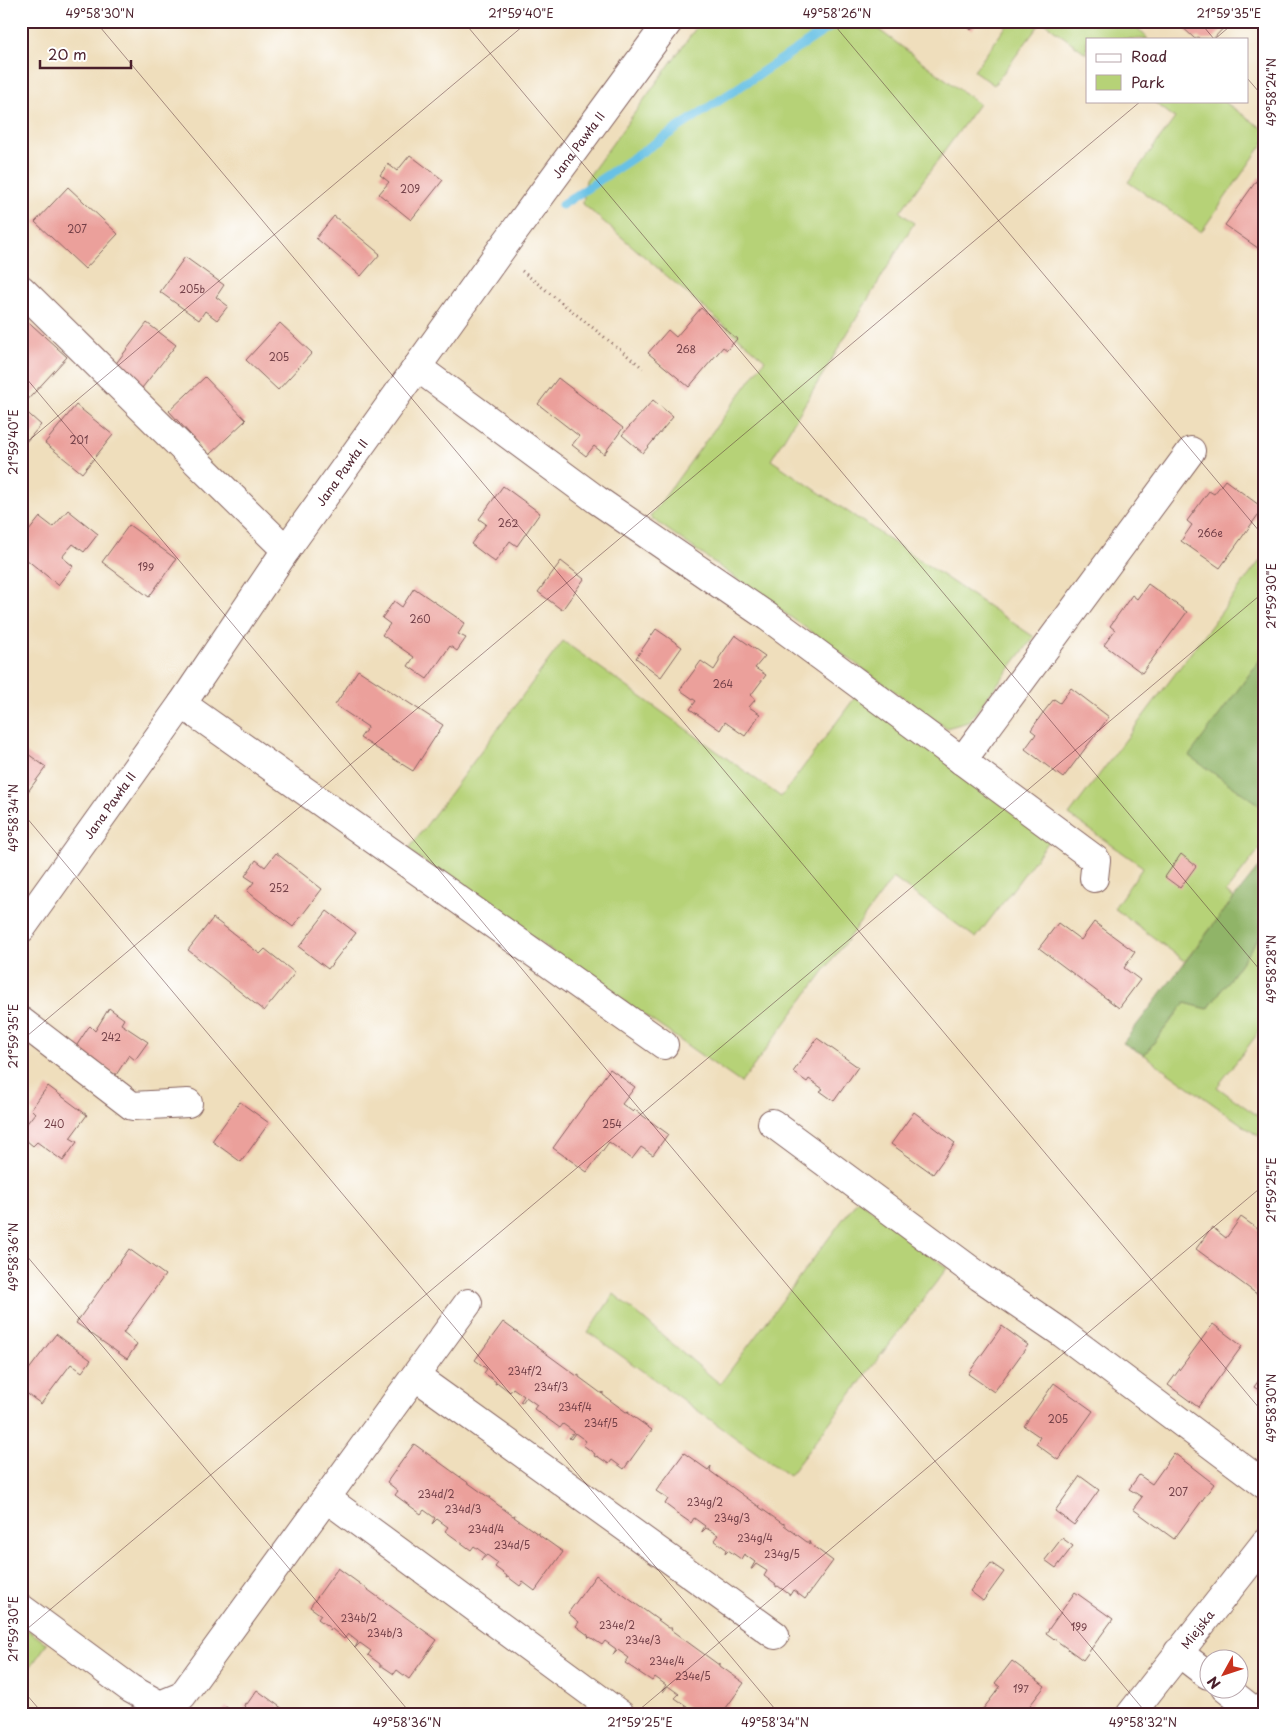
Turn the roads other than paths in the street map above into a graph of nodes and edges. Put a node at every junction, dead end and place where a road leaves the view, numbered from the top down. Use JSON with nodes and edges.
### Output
{"nodes":[{"id":1,"x":669,"y":21,"type":"edge"},
{"id":2,"x":21,"y":289,"type":"edge"},
{"id":3,"x":417,"y":367,"type":"junction"},
{"id":4,"x":1191,"y":451,"type":"dead end"},
{"id":5,"x":286,"y":550,"type":"junction"},
{"id":6,"x":182,"y":704,"type":"junction"},
{"id":7,"x":962,"y":761,"type":"junction"},
{"id":8,"x":1094,"y":878,"type":"dead end"},
{"id":9,"x":21,"y":928,"type":"edge"},
{"id":10,"x":21,"y":1021,"type":"edge"},
{"id":11,"x":664,"y":1045,"type":"dead end"},
{"id":12,"x":188,"y":1103,"type":"dead end"},
{"id":13,"x":772,"y":1122,"type":"dead end"},
{"id":14,"x":468,"y":1303,"type":"dead end"},
{"id":15,"x":415,"y":1376,"type":"junction"},
{"id":16,"x":1265,"y":1485,"type":"edge"},
{"id":17,"x":326,"y":1498,"type":"junction"},
{"id":18,"x":1265,"y":1543,"type":"edge"},
{"id":19,"x":21,"y":1608,"type":"edge"},
{"id":20,"x":775,"y":1635,"type":"dead end"},
{"id":21,"x":1178,"y":1652,"type":"junction"},
{"id":22,"x":1198,"y":1667,"type":"edge"},
{"id":23,"x":1238,"y":1698,"type":"edge"},
{"id":24,"x":621,"y":1715,"type":"edge"},
{"id":25,"x":1130,"y":1715,"type":"edge"},
{"id":26,"x":1259,"y":1715,"type":"edge"}],
"edges":[{"from":1,"to":3,"type":"street","name":"Jana Pawła II"},
{"from":2,"to":5,"type":"street"},
{"from":3,"to":5,"type":"street","name":"Jana Pawła II"},
{"from":3,"to":7,"type":"street"},
{"from":4,"to":7,"type":"street"},
{"from":5,"to":6,"type":"street","name":"Jana Pawła II"},
{"from":6,"to":9,"type":"street","name":"Jana Pawła II"},
{"from":6,"to":11,"type":"street"},
{"from":7,"to":8,"type":"street"},
{"from":10,"to":12,"type":"street"},
{"from":13,"to":16,"type":"street"},
{"from":14,"to":15,"type":"street"},
{"from":15,"to":17,"type":"street"},
{"from":15,"to":20,"type":"street"},
{"from":17,"to":19,"type":"street"},
{"from":17,"to":24,"type":"street"},
{"from":18,"to":21,"type":"street","name":"Miejska"},
{"from":21,"to":22,"type":"street"},
{"from":21,"to":25,"type":"street","name":"Miejska"},
{"from":23,"to":26,"type":"street"}]}
